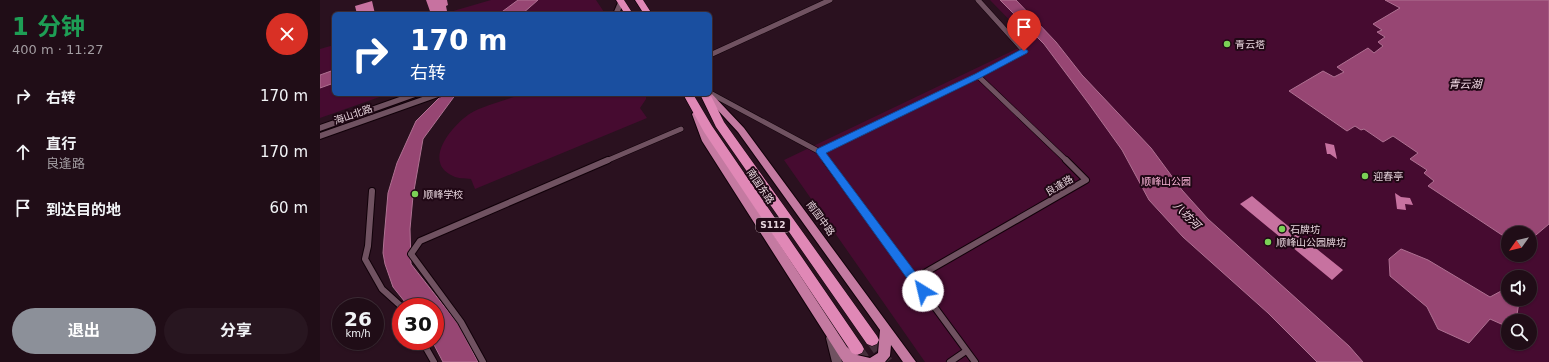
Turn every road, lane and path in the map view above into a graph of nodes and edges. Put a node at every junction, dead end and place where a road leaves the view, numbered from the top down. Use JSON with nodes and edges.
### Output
{"nodes":[{"id":1,"x":639,"y":0,"type":"edge"},
{"id":2,"x":830,"y":0,"type":"edge"},
{"id":3,"x":978,"y":0,"type":"edge"},
{"id":4,"x":620,"y":1,"type":"edge"},
{"id":5,"x":617,"y":12,"type":"edge"},
{"id":6,"x":628,"y":12,"type":"edge"},
{"id":7,"x":647,"y":12,"type":"edge"},
{"id":8,"x":712,"y":54,"type":"edge"},
{"id":9,"x":978,"y":76,"type":"junction"},
{"id":10,"x":712,"y":94,"type":"edge"},
{"id":11,"x":409,"y":96,"type":"edge"},
{"id":12,"x":431,"y":96,"type":"edge"},
{"id":13,"x":690,"y":96,"type":"edge"},
{"id":14,"x":707,"y":96,"type":"edge"},
{"id":15,"x":708,"y":96,"type":"edge"},
{"id":16,"x":320,"y":128,"type":"edge"},
{"id":17,"x":681,"y":129,"type":"dead end"},
{"id":18,"x":320,"y":136,"type":"edge"},
{"id":19,"x":820,"y":152,"type":"junction"},
{"id":20,"x":372,"y":191,"type":"dead end"},
{"id":21,"x":914,"y":279,"type":"junction"},
{"id":22,"x":392,"y":298,"type":"edge"},
{"id":23,"x":829,"y":329,"type":"junction"},
{"id":24,"x":886,"y":329,"type":"junction"},
{"id":25,"x":872,"y":340,"type":"tunnel mouth"},
{"id":26,"x":841,"y":347,"type":"junction"},
{"id":27,"x":857,"y":349,"type":"tunnel mouth"},
{"id":28,"x":427,"y":350,"type":"edge"},
{"id":29,"x":966,"y":351,"type":"junction"},
{"id":30,"x":434,"y":362,"type":"edge"},
{"id":31,"x":483,"y":362,"type":"edge"},
{"id":32,"x":837,"y":362,"type":"edge"},
{"id":33,"x":850,"y":362,"type":"edge"},
{"id":34,"x":866,"y":362,"type":"edge"},
{"id":35,"x":875,"y":362,"type":"edge"},
{"id":36,"x":910,"y":362,"type":"edge"},
{"id":37,"x":950,"y":362,"type":"edge"},
{"id":38,"x":974,"y":362,"type":"edge"}],
"edges":[{"from":1,"to":7,"type":"highway"},
{"from":2,"to":8,"type":"street"},
{"from":3,"to":9,"type":"street"},
{"from":4,"to":5,"type":"street"},
{"from":4,"to":6,"type":"highway"},
{"from":9,"to":19,"type":"street"},
{"from":9,"to":21,"type":"street","name":"良逢路"},
{"from":10,"to":19,"type":"street"},
{"from":11,"to":16,"type":"street","name":"海山北路"},
{"from":12,"to":18,"type":"street","name":"海山北路"},
{"from":13,"to":23,"type":"main road","number":"S112"},
{"from":13,"to":27,"type":"highway","name":"南国东路","number":"S112"},
{"from":14,"to":25,"type":"highway","name":"南国东路","number":"S112"},
{"from":15,"to":24,"type":"main road","name":"南国中路"},
{"from":17,"to":31,"type":"street"},
{"from":19,"to":21,"type":"street"},
{"from":20,"to":22,"type":"street"},
{"from":21,"to":29,"type":"street"},
{"from":23,"to":26,"type":"main road","number":"S112"},
{"from":23,"to":32,"type":"street"},
{"from":24,"to":35,"type":"main road"},
{"from":24,"to":36,"type":"main road","name":"南国中路"},
{"from":26,"to":33,"type":"main road","number":"S112"},
{"from":26,"to":34,"type":"main road"},
{"from":28,"to":30,"type":"street"},
{"from":29,"to":37,"type":"street"},
{"from":29,"to":38,"type":"street"}]}
